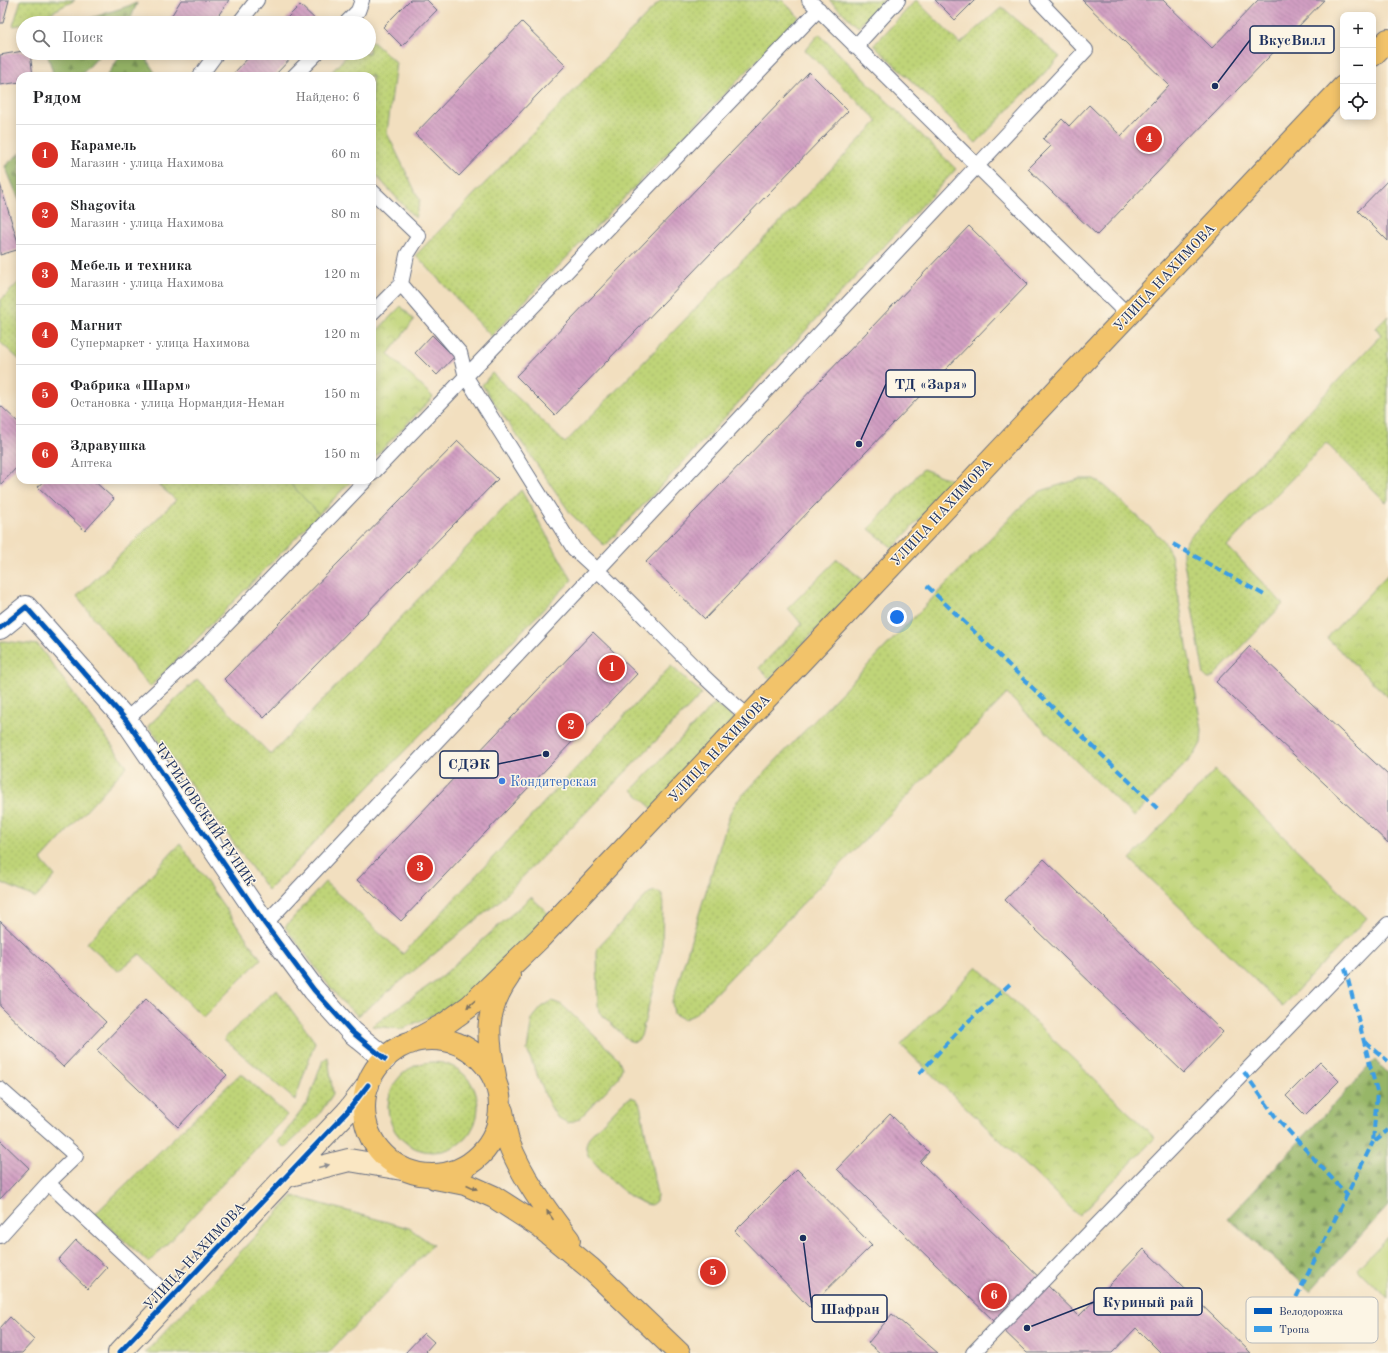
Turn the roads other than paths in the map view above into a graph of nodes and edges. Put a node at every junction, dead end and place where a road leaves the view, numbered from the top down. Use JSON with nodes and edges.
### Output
{"nodes":[{"id":1,"x":256,"y":0,"type":"edge"},
{"id":2,"x":362,"y":0,"type":"edge"},
{"id":3,"x":898,"y":0,"type":"edge"},
{"id":4,"x":1038,"y":0,"type":"edge"},
{"id":5,"x":814,"y":5,"type":"edge"},
{"id":6,"x":244,"y":16,"type":"edge"},
{"id":7,"x":353,"y":16,"type":"edge"},
{"id":8,"x":1388,"y":40,"type":"edge"},
{"id":9,"x":855,"y":47,"type":"junction"},
{"id":10,"x":1376,"y":52,"type":"edge"},
{"id":11,"x":212,"y":60,"type":"edge"},
{"id":12,"x":310,"y":60,"type":"edge"},
{"id":13,"x":203,"y":72,"type":"edge"},
{"id":14,"x":298,"y":72,"type":"edge"},
{"id":15,"x":1340,"y":90,"type":"edge"},
{"id":16,"x":976,"y":165,"type":"junction"},
{"id":17,"x":376,"y":195,"type":"edge"},
{"id":18,"x":401,"y":284,"type":"junction"},
{"id":19,"x":376,"y":309,"type":"edge"},
{"id":20,"x":1128,"y":315,"type":"junction"},
{"id":21,"x":466,"y":377,"type":"junction"},
{"id":22,"x":376,"y":470,"type":"edge"},
{"id":23,"x":362,"y":484,"type":"edge"},
{"id":24,"x":599,"y":570,"type":"junction"},
{"id":25,"x":0,"y":628,"type":"edge"},
{"id":26,"x":748,"y":716,"type":"junction"},
{"id":27,"x":126,"y":720,"type":"junction"},
{"id":28,"x":265,"y":924,"type":"junction"},
{"id":29,"x":1388,"y":924,"type":"edge"},
{"id":30,"x":540,"y":938,"type":"junction"},
{"id":31,"x":410,"y":1043,"type":"junction"},
{"id":32,"x":385,"y":1058,"type":"junction"},
{"id":33,"x":368,"y":1085,"type":"junction"},
{"id":34,"x":0,"y":1089,"type":"edge"},
{"id":35,"x":499,"y":1095,"type":"junction"},
{"id":36,"x":411,"y":1172,"type":"junction"},
{"id":37,"x":286,"y":1176,"type":"junction"},
{"id":38,"x":48,"y":1183,"type":"junction"},
{"id":39,"x":0,"y":1236,"type":"edge"},
{"id":40,"x":590,"y":1268,"type":"junction"},
{"id":41,"x":171,"y":1298,"type":"junction"},
{"id":42,"x":119,"y":1353,"type":"edge"},
{"id":43,"x":679,"y":1353,"type":"edge"},
{"id":44,"x":973,"y":1353,"type":"edge"}],
"edges":[{"from":1,"to":6,"type":"lane"},
{"from":2,"to":7,"type":"lane"},
{"from":3,"to":9,"type":"lane"},
{"from":4,"to":16,"type":"lane"},
{"from":5,"to":9,"type":"lane"},
{"from":5,"to":21,"type":"lane"},
{"from":8,"to":10,"type":"main road"},
{"from":9,"to":16,"type":"lane"},
{"from":11,"to":13,"type":"lane"},
{"from":12,"to":14,"type":"lane"},
{"from":15,"to":20,"type":"main road","name":"УЛИЦА НАХИМОВА"},
{"from":16,"to":20,"type":"lane"},
{"from":16,"to":24,"type":"lane"},
{"from":17,"to":18,"type":"lane"},
{"from":18,"to":19,"type":"lane"},
{"from":18,"to":21,"type":"lane"},
{"from":20,"to":26,"type":"main road","name":"УЛИЦА НАХИМОВА"},
{"from":21,"to":22,"type":"lane"},
{"from":21,"to":24,"type":"lane"},
{"from":23,"to":27,"type":"lane"},
{"from":24,"to":26,"type":"lane"},
{"from":24,"to":28,"type":"lane"},
{"from":25,"to":27,"type":"street","name":"ЧУРИЛОВСКИЙ ТУПИК"},
{"from":26,"to":30,"type":"main road","name":"УЛИЦА НАХИМОВА"},
{"from":27,"to":28,"type":"street","name":"ЧУРИЛОВСКИЙ ТУПИК"},
{"from":28,"to":32,"type":"street","name":"ЧУРИЛОВСКИЙ ТУПИК"},
{"from":29,"to":44,"type":"lane"},
{"from":30,"to":31,"type":"main road","one_way":true},
{"from":30,"to":35,"type":"main road"},
{"from":31,"to":32,"type":"main road"},
{"from":31,"to":35,"type":"main road"},
{"from":32,"to":33,"type":"main road"},
{"from":33,"to":36,"type":"main road"},
{"from":33,"to":37,"type":"street","name":"УЛИЦА НАХИМОВА"},
{"from":34,"to":38,"type":"lane"},
{"from":35,"to":36,"type":"main road"},
{"from":40,"to":35,"type":"main road","one_way":true},
{"from":37,"to":36,"type":"street","one_way":true},
{"from":36,"to":40,"type":"main road","one_way":true},
{"from":37,"to":41,"type":"street","name":"УЛИЦА НАХИМОВА"},
{"from":38,"to":39,"type":"lane"},
{"from":38,"to":41,"type":"lane"},
{"from":40,"to":43,"type":"main road"},
{"from":41,"to":42,"type":"street","name":"УЛИЦА НАХИМОВА"}]}
